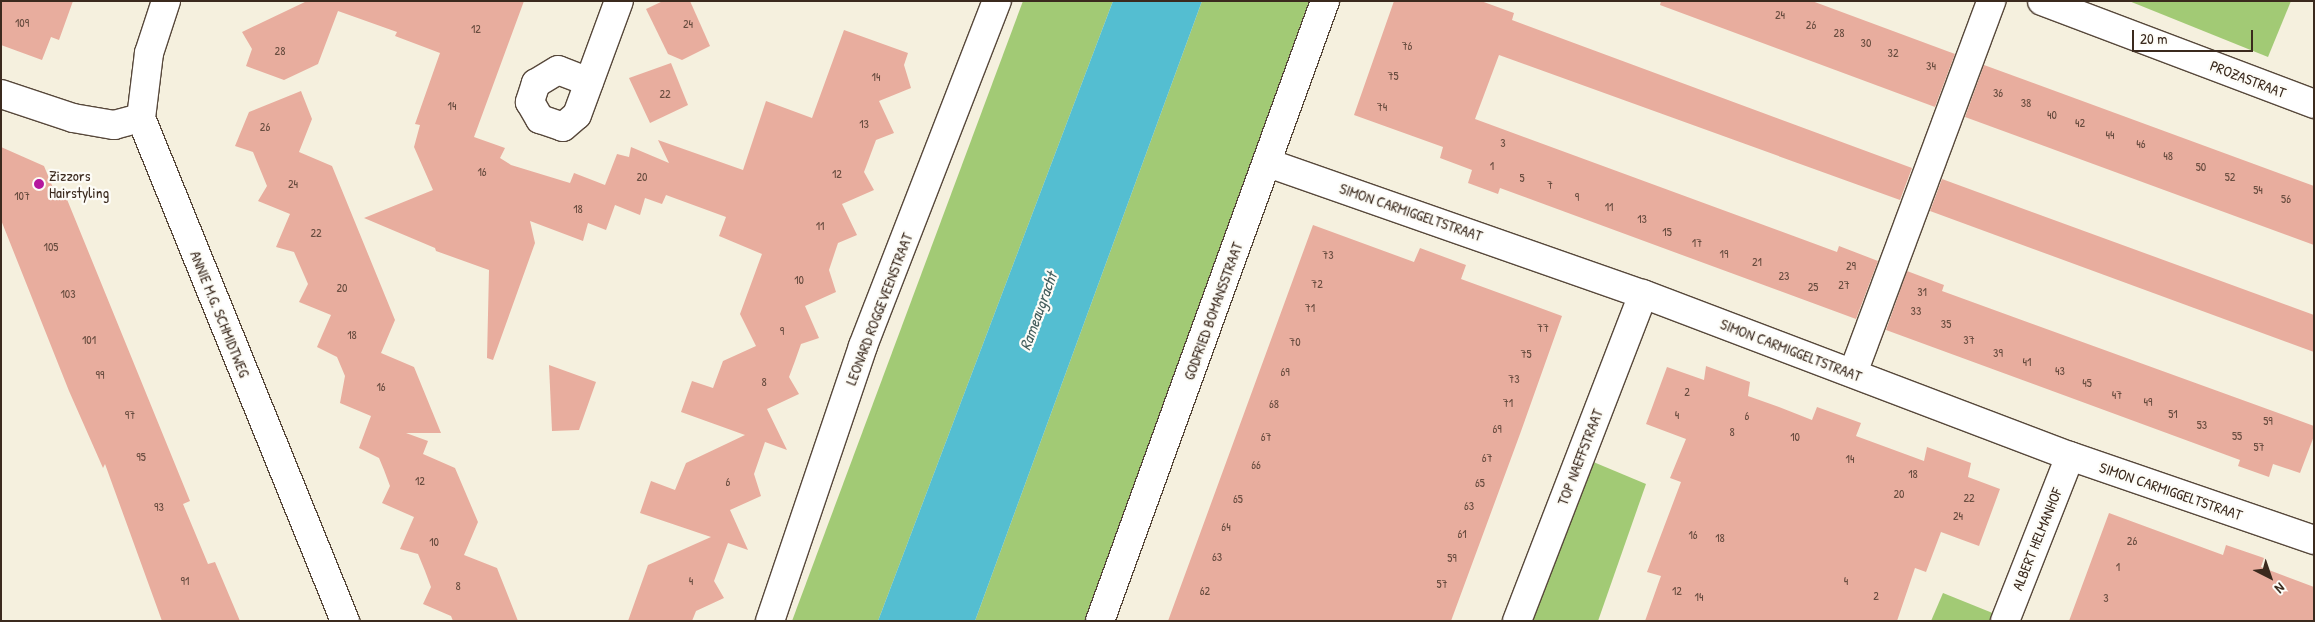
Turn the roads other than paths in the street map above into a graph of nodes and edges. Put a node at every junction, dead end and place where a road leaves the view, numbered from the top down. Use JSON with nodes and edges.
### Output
{"nodes":[{"id":1,"x":166,"y":1,"type":"edge"},
{"id":2,"x":619,"y":1,"type":"edge"},
{"id":3,"x":997,"y":1,"type":"edge"},
{"id":4,"x":1325,"y":1,"type":"edge"},
{"id":5,"x":1991,"y":1,"type":"edge"},
{"id":6,"x":2042,"y":1,"type":"edge"},
{"id":7,"x":589,"y":82,"type":"dead end"},
{"id":8,"x":1,"y":94,"type":"edge"},
{"id":9,"x":2314,"y":104,"type":"edge"},
{"id":10,"x":141,"y":118,"type":"junction"},
{"id":11,"x":1268,"y":162,"type":"junction"},
{"id":12,"x":1643,"y":294,"type":"junction"},
{"id":13,"x":1853,"y":373,"type":"junction"},
{"id":14,"x":2070,"y":456,"type":"junction"},
{"id":15,"x":2314,"y":540,"type":"edge"},
{"id":16,"x":345,"y":621,"type":"edge"},
{"id":17,"x":770,"y":621,"type":"edge"},
{"id":18,"x":1100,"y":621,"type":"edge"},
{"id":19,"x":1517,"y":621,"type":"edge"},
{"id":20,"x":2005,"y":621,"type":"edge"}],
"edges":[{"from":1,"to":10,"type":"street","name":"ANNIE M.G. SCHMIDTWEG"},
{"from":2,"to":7,"type":"street"},
{"from":3,"to":17,"type":"street","name":"LEONARD ROGGEVEENSTRAAT"},
{"from":4,"to":11,"type":"street","name":"GODFRIED BOMANSSTRAAT"},
{"from":5,"to":13,"type":"street"},
{"from":6,"to":9,"type":"street","name":"PROZASTRAAT"},
{"from":8,"to":10,"type":"street"},
{"from":10,"to":16,"type":"street","name":"ANNIE M.G. SCHMIDTWEG"},
{"from":11,"to":12,"type":"street","name":"SIMON CARMIGGELTSTRAAT"},
{"from":11,"to":18,"type":"street","name":"GODFRIED BOMANSSTRAAT"},
{"from":12,"to":13,"type":"street","name":"SIMON CARMIGGELTSTRAAT"},
{"from":12,"to":19,"type":"street","name":"TOP NAEFFSTRAAT"},
{"from":13,"to":14,"type":"street","name":"SIMON CARMIGGELTSTRAAT"},
{"from":14,"to":15,"type":"street","name":"SIMON CARMIGGELTSTRAAT"},
{"from":14,"to":20,"type":"street","name":"ALBERT HELMANHOF"}]}
